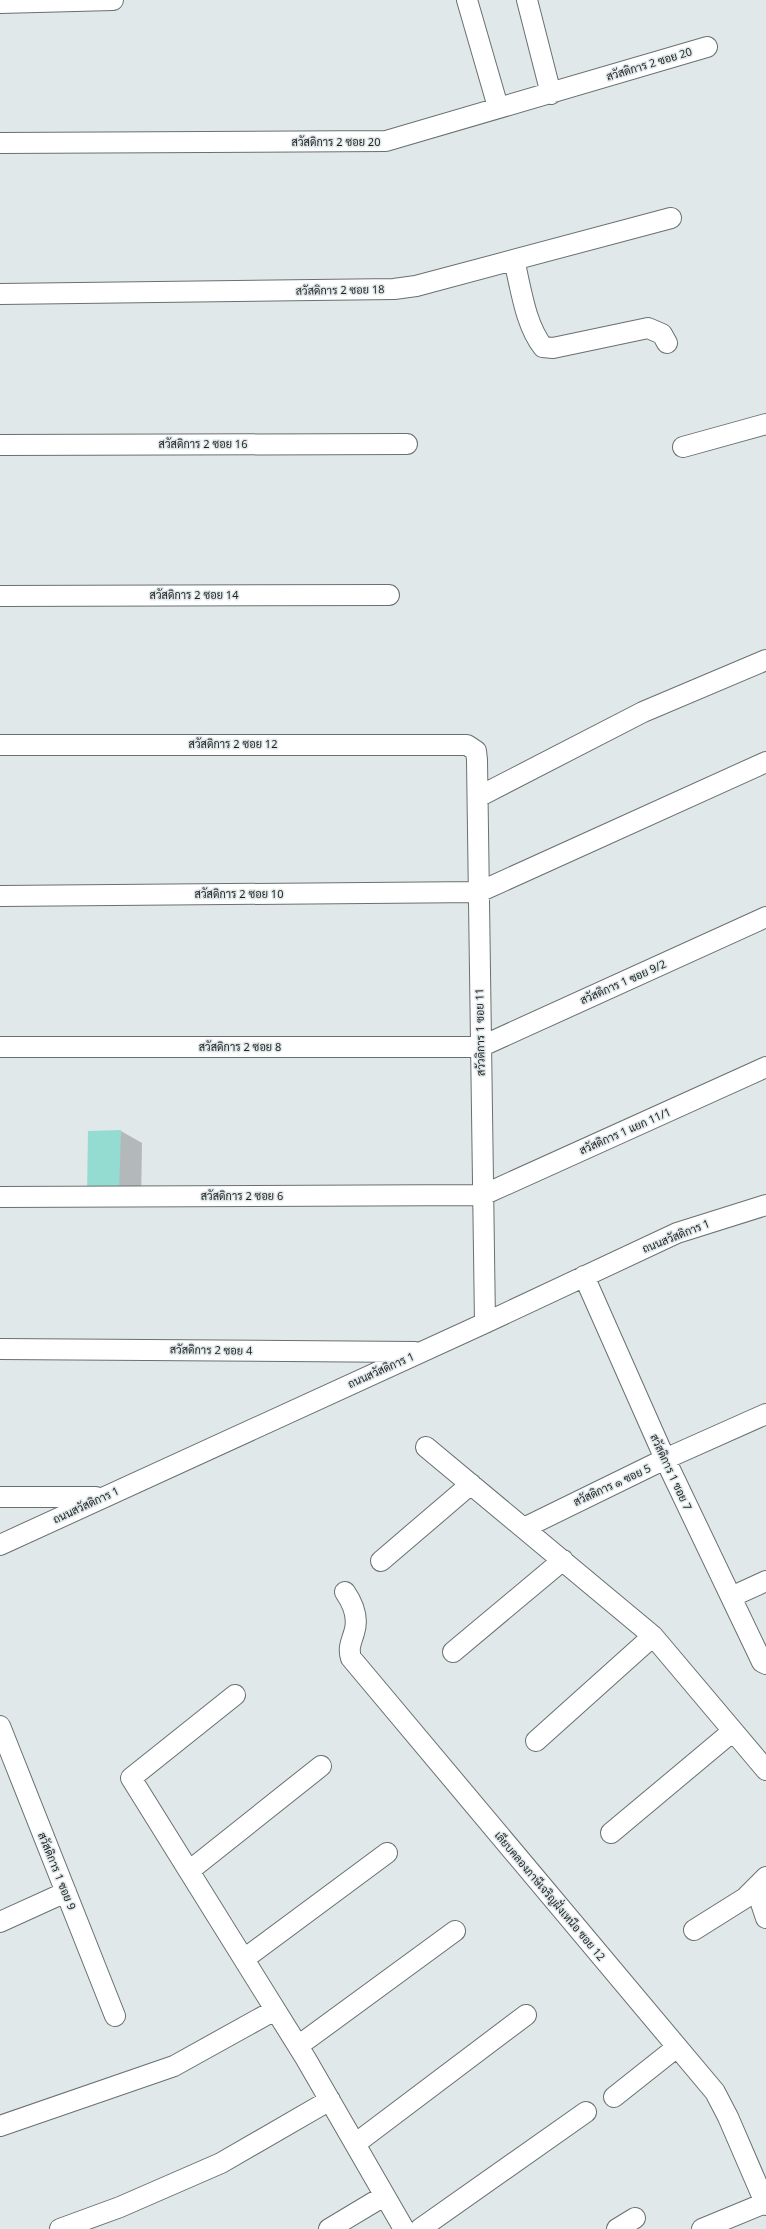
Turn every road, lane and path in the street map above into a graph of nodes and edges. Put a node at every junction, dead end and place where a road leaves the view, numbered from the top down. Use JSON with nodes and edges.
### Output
{"nodes":[{"id":1,"x":113,"y":0,"type":"edge"},
{"id":2,"x":468,"y":0,"type":"edge"},
{"id":3,"x":527,"y":0,"type":"edge"},
{"id":4,"x":0,"y":3,"type":"edge"},
{"id":5,"x":707,"y":47,"type":"dead end"},
{"id":6,"x":551,"y":94,"type":"junction"},
{"id":7,"x":498,"y":107,"type":"junction"},
{"id":8,"x":0,"y":143,"type":"edge"},
{"id":9,"x":671,"y":218,"type":"dead end"},
{"id":10,"x":514,"y":260,"type":"junction"},
{"id":11,"x":0,"y":294,"type":"edge"},
{"id":12,"x":666,"y":343,"type":"dead end"},
{"id":13,"x":766,"y":424,"type":"edge"},
{"id":14,"x":407,"y":444,"type":"dead end"},
{"id":15,"x":0,"y":445,"type":"edge"},
{"id":16,"x":684,"y":447,"type":"dead end"},
{"id":17,"x":389,"y":595,"type":"dead end"},
{"id":18,"x":0,"y":596,"type":"edge"},
{"id":19,"x":766,"y":660,"type":"edge"},
{"id":20,"x":0,"y":745,"type":"edge"},
{"id":21,"x":467,"y":745,"type":"joint"},
{"id":22,"x":766,"y":762,"type":"edge"},
{"id":23,"x":478,"y":797,"type":"junction"},
{"id":24,"x":479,"y":892,"type":"junction"},
{"id":25,"x":0,"y":896,"type":"edge"},
{"id":26,"x":766,"y":917,"type":"edge"},
{"id":27,"x":0,"y":1047,"type":"edge"},
{"id":28,"x":480,"y":1047,"type":"junction"},
{"id":29,"x":766,"y":1067,"type":"edge"},
{"id":30,"x":483,"y":1195,"type":"junction"},
{"id":31,"x":0,"y":1197,"type":"edge"},
{"id":32,"x":766,"y":1205,"type":"edge"},
{"id":33,"x":584,"y":1276,"type":"junction"},
{"id":34,"x":485,"y":1323,"type":"junction"},
{"id":35,"x":0,"y":1349,"type":"edge"},
{"id":36,"x":421,"y":1352,"type":"junction"},
{"id":37,"x":766,"y":1414,"type":"edge"},
{"id":38,"x":426,"y":1447,"type":"dead end"},
{"id":39,"x":664,"y":1460,"type":"junction"},
{"id":40,"x":471,"y":1484,"type":"junction"},
{"id":41,"x":0,"y":1497,"type":"edge"},
{"id":42,"x":103,"y":1497,"type":"junction"},
{"id":43,"x":524,"y":1528,"type":"junction"},
{"id":44,"x":0,"y":1545,"type":"edge"},
{"id":45,"x":563,"y":1560,"type":"junction"},
{"id":46,"x":381,"y":1561,"type":"dead end"},
{"id":47,"x":766,"y":1581,"type":"edge"},
{"id":48,"x":346,"y":1592,"type":"dead end"},
{"id":49,"x":731,"y":1597,"type":"junction"},
{"id":50,"x":653,"y":1636,"type":"junction"},
{"id":51,"x":453,"y":1652,"type":"dead end"},
{"id":52,"x":766,"y":1664,"type":"edge"},
{"id":53,"x":235,"y":1695,"type":"dead end"},
{"id":54,"x":0,"y":1726,"type":"edge"},
{"id":55,"x":733,"y":1731,"type":"junction"},
{"id":56,"x":536,"y":1741,"type":"dead end"},
{"id":57,"x":6,"y":1760,"type":"edge"},
{"id":58,"x":321,"y":1766,"type":"dead end"},
{"id":59,"x":766,"y":1770,"type":"edge"},
{"id":60,"x":611,"y":1833,"type":"dead end"},
{"id":61,"x":387,"y":1853,"type":"dead end"},
{"id":62,"x":189,"y":1871,"type":"junction"},
{"id":63,"x":759,"y":1890,"type":"edge"},
{"id":64,"x":66,"y":1892,"type":"junction"},
{"id":65,"x":766,"y":1918,"type":"edge"},
{"id":66,"x":0,"y":1922,"type":"edge"},
{"id":67,"x":694,"y":1930,"type":"dead end"},
{"id":68,"x":455,"y":1931,"type":"dead end"},
{"id":69,"x":244,"y":1959,"type":"junction"},
{"id":70,"x":276,"y":2010,"type":"junction"},
{"id":71,"x":526,"y":2015,"type":"dead end"},
{"id":72,"x":114,"y":2016,"type":"dead end"},
{"id":73,"x":298,"y":2046,"type":"junction"},
{"id":74,"x":677,"y":2047,"type":"junction"},
{"id":75,"x":614,"y":2097,"type":"dead end"},
{"id":76,"x":330,"y":2100,"type":"junction"},
{"id":77,"x":586,"y":2112,"type":"dead end"},
{"id":78,"x":0,"y":2126,"type":"edge"},
{"id":79,"x":355,"y":2144,"type":"junction"},
{"id":80,"x":384,"y":2196,"type":"junction"},
{"id":81,"x":766,"y":2204,"type":"edge"},
{"id":82,"x":635,"y":2218,"type":"dead end"},
{"id":83,"x":60,"y":2229,"type":"edge"},
{"id":84,"x":329,"y":2229,"type":"edge"},
{"id":85,"x":404,"y":2229,"type":"edge"},
{"id":86,"x":420,"y":2229,"type":"edge"},
{"id":87,"x":617,"y":2229,"type":"edge"},
{"id":88,"x":702,"y":2229,"type":"edge"}],
"edges":[{"from":1,"to":4,"type":"street"},
{"from":2,"to":7,"type":"street"},
{"from":3,"to":6,"type":"street"},
{"from":5,"to":6,"type":"street","name":"สวัสดิการ 2 ซอย 20"},
{"from":6,"to":7,"type":"street","name":"สวัสดิการ 2 ซอย 20"},
{"from":7,"to":8,"type":"street","name":"สวัสดิการ 2 ซอย 20"},
{"from":9,"to":10,"type":"street","name":"สวัสดิการ 2 ซอย 18"},
{"from":10,"to":11,"type":"street","name":"สวัสดิการ 2 ซอย 18"},
{"from":10,"to":12,"type":"street"},
{"from":13,"to":16,"type":"street"},
{"from":14,"to":15,"type":"street","name":"สวัสดิการ 2 ซอย 16"},
{"from":17,"to":18,"type":"street","name":"สวัสดิการ 2 ซอย 14"},
{"from":19,"to":23,"type":"street"},
{"from":20,"to":21,"type":"street","name":"สวัสดิการ 2 ซอย 12"},
{"from":21,"to":23,"type":"street","name":"สวัวดิการ 1 ซอย 11"},
{"from":22,"to":24,"type":"street"},
{"from":23,"to":24,"type":"street","name":"สวัวดิการ 1 ซอย 11"},
{"from":24,"to":25,"type":"street","name":"สวัสดิการ 2 ซอย 10"},
{"from":24,"to":28,"type":"street","name":"สวัวดิการ 1 ซอย 11"},
{"from":26,"to":28,"type":"street","name":"สวัสดิการ 1 ซอย 9/2"},
{"from":27,"to":28,"type":"street","name":"สวัสดิการ 2 ซอย 8"},
{"from":28,"to":30,"type":"street","name":"สวัวดิการ 1 ซอย 11"},
{"from":29,"to":30,"type":"street","name":"สวัสดิการ 1 แยก 11/1"},
{"from":30,"to":31,"type":"street","name":"สวัสดิการ 2 ซอย 6"},
{"from":30,"to":34,"type":"street","name":"สวัวดิการ 1 ซอย 11"},
{"from":32,"to":33,"type":"street","name":"ถนนสวัสดิการ 1"},
{"from":33,"to":34,"type":"street","name":"ถนนสวัสดิการ 1"},
{"from":33,"to":39,"type":"street","name":"สวัสดิการ 1 ซอย 7"},
{"from":34,"to":36,"type":"street","name":"ถนนสวัสดิการ 1"},
{"from":35,"to":36,"type":"street","name":"สวัสดิการ 2 ซอย 4"},
{"from":36,"to":42,"type":"street","name":"ถนนสวัสดิการ 1"},
{"from":37,"to":39,"type":"street","name":"สวัสดิการ ๑ ซอย 5"},
{"from":38,"to":40,"type":"street"},
{"from":39,"to":43,"type":"street","name":"สวัสดิการ ๑ ซอย 5"},
{"from":39,"to":49,"type":"street","name":"สวัสดิการ 1 ซอย 7"},
{"from":40,"to":43,"type":"street"},
{"from":40,"to":46,"type":"street"},
{"from":41,"to":42,"type":"street"},
{"from":42,"to":44,"type":"street","name":"ถนนสวัสดิการ 1"},
{"from":43,"to":45,"type":"street"},
{"from":45,"to":50,"type":"street"},
{"from":45,"to":51,"type":"street"},
{"from":47,"to":49,"type":"street"},
{"from":48,"to":74,"type":"street","name":"เลียบคลองภาษีเจริญฝั่งเหนือ ซอย 12"},
{"from":49,"to":52,"type":"street","name":"สวัสดิการ 1 ซอย 7"},
{"from":50,"to":55,"type":"street"},
{"from":50,"to":56,"type":"street"},
{"from":53,"to":62,"type":"street"},
{"from":54,"to":57,"type":"street","name":"สวัสดิการ 1 ซอย 9"},
{"from":55,"to":59,"type":"street"},
{"from":55,"to":60,"type":"street"},
{"from":57,"to":64,"type":"street","name":"สวัสดิการ 1 ซอย 9"},
{"from":58,"to":62,"type":"street"},
{"from":61,"to":69,"type":"street"},
{"from":62,"to":69,"type":"street"},
{"from":63,"to":65,"type":"street"},
{"from":63,"to":67,"type":"street"},
{"from":64,"to":66,"type":"street"},
{"from":64,"to":72,"type":"street","name":"สวัสดิการ 1 ซอย 9"},
{"from":68,"to":73,"type":"street"},
{"from":69,"to":70,"type":"street"},
{"from":70,"to":73,"type":"street"},
{"from":70,"to":78,"type":"street"},
{"from":71,"to":79,"type":"street"},
{"from":73,"to":76,"type":"street"},
{"from":74,"to":75,"type":"street"},
{"from":74,"to":81,"type":"street","name":"เลียบคลองภาษีเจริญฝั่งเหนือ ซอย 12"},
{"from":76,"to":79,"type":"street"},
{"from":76,"to":83,"type":"street"},
{"from":77,"to":86,"type":"street"},
{"from":79,"to":80,"type":"street"},
{"from":80,"to":84,"type":"street"},
{"from":80,"to":85,"type":"street"},
{"from":81,"to":88,"type":"street"},
{"from":82,"to":87,"type":"street"}]}
